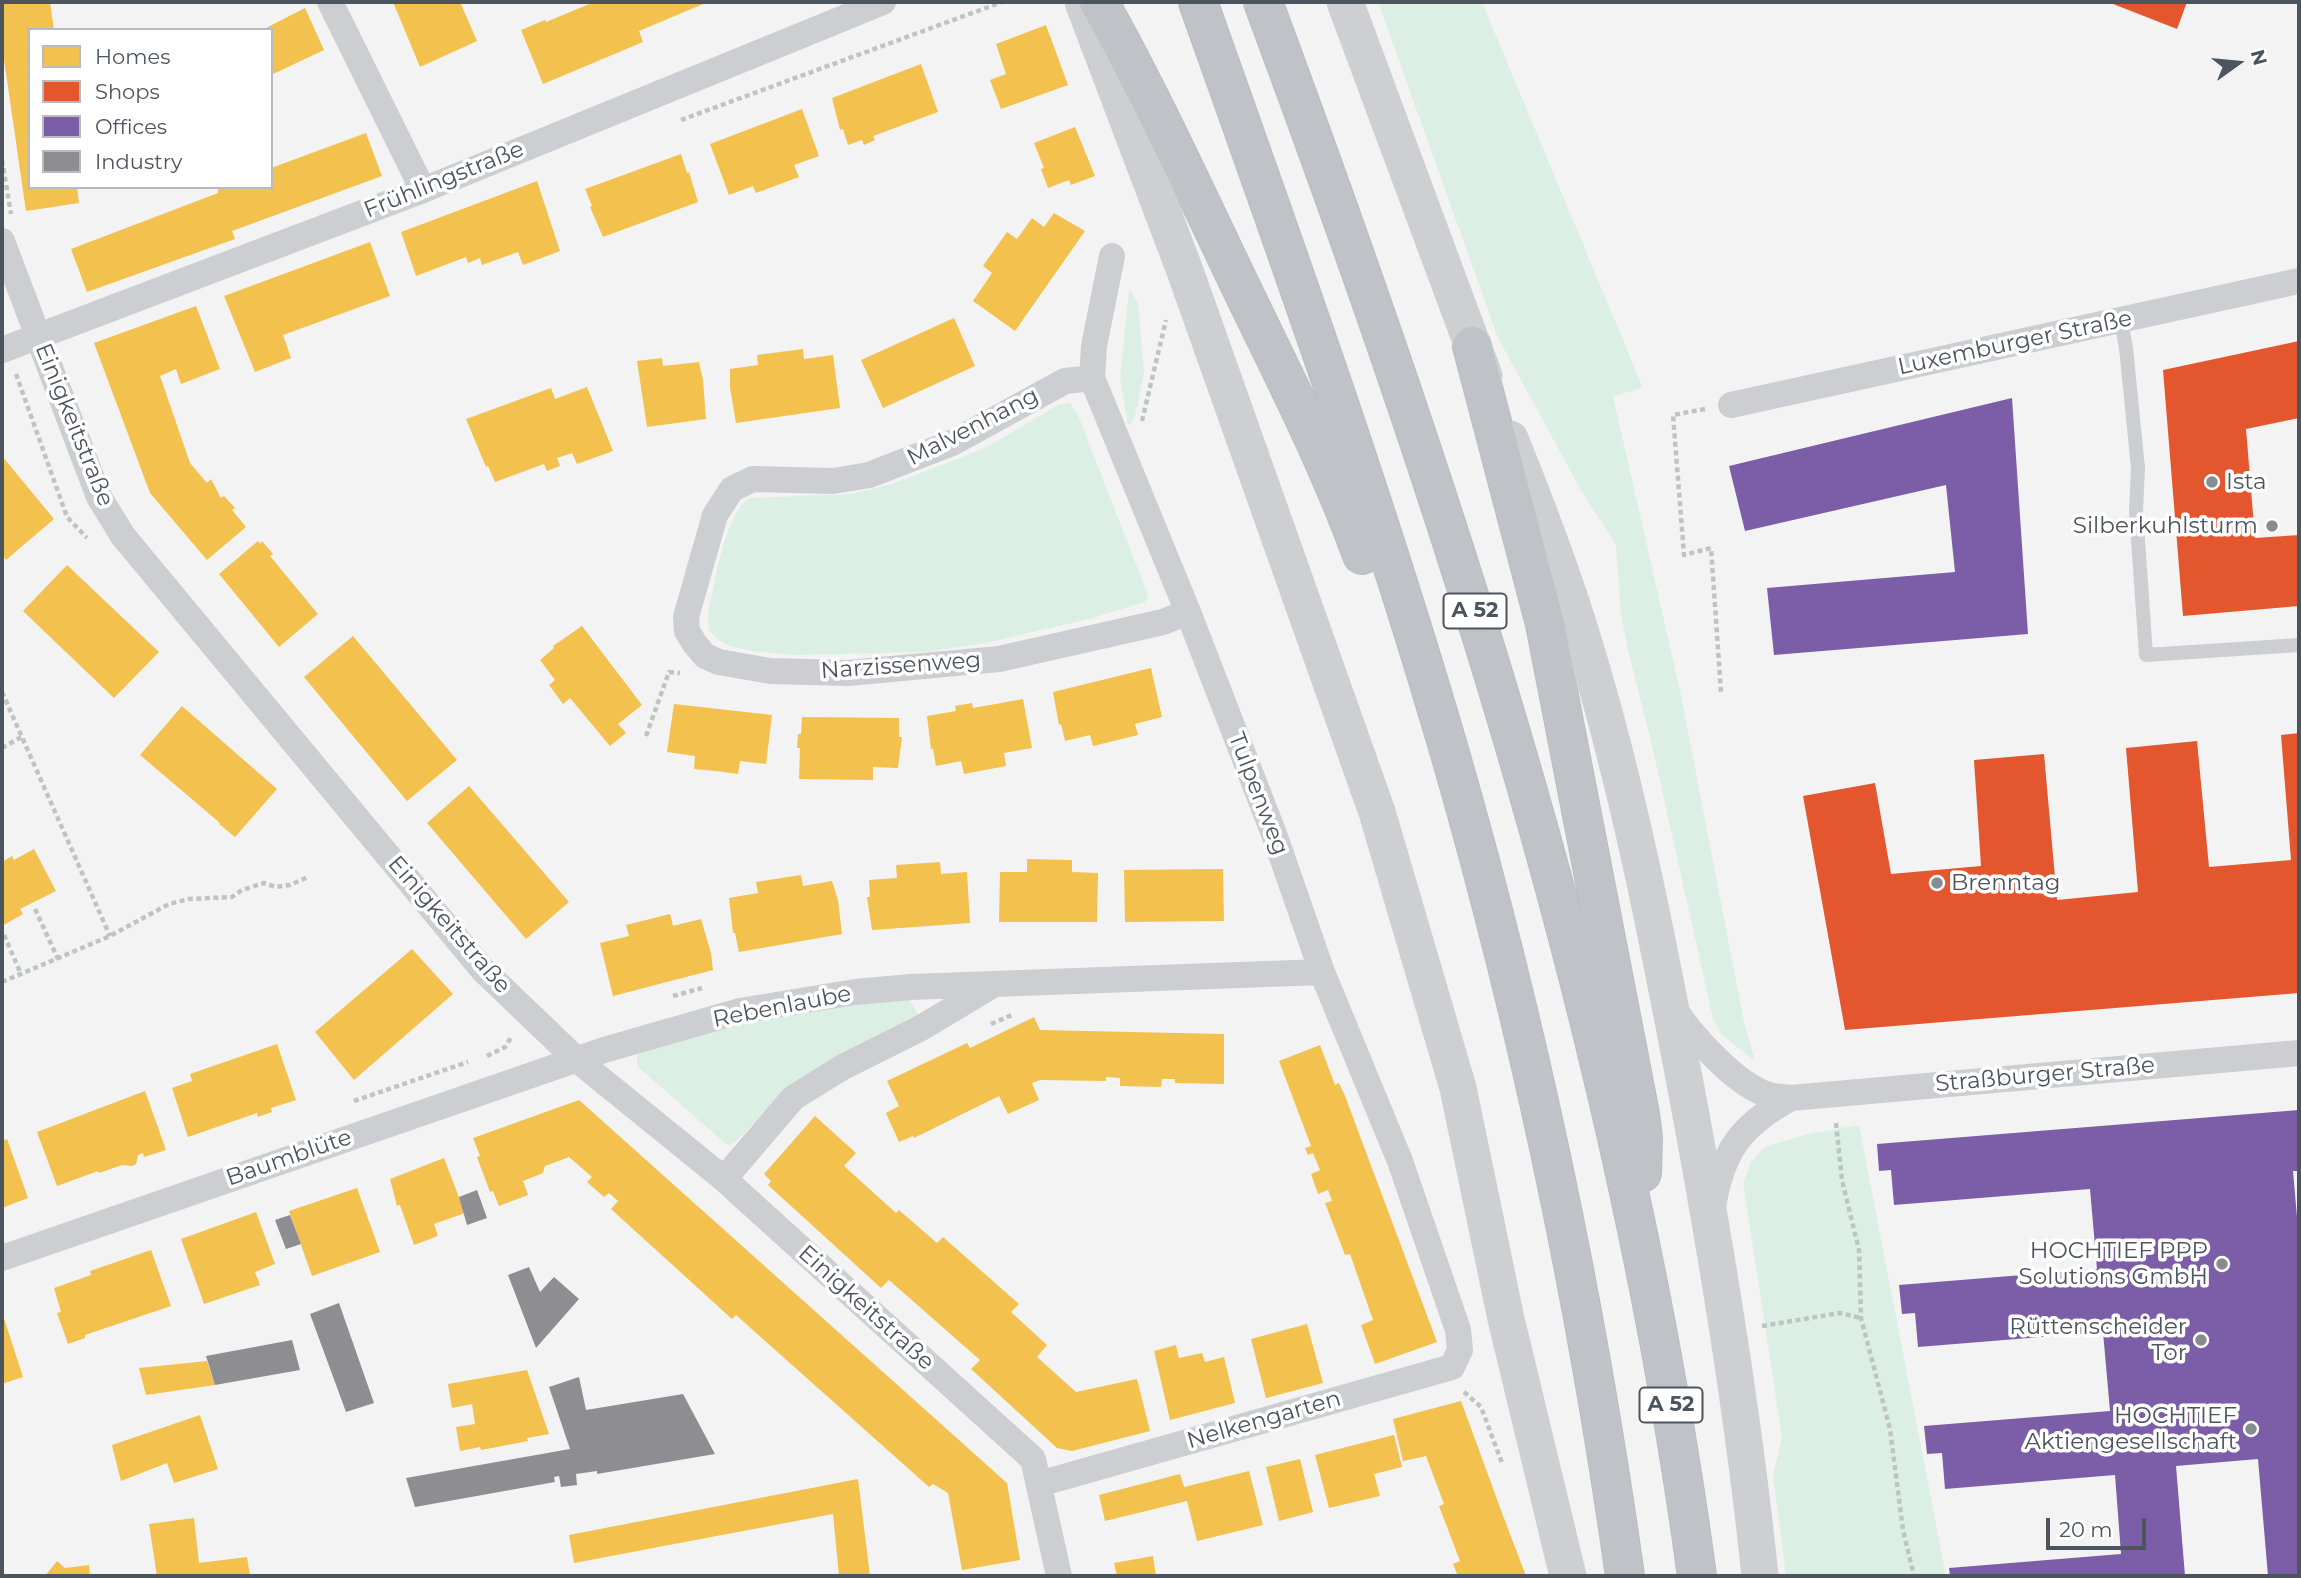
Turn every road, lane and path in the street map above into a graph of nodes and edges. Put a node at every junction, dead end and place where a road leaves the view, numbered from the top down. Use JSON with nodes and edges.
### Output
{"nodes":[{"id":1,"x":330,"y":2,"type":"edge"},
{"id":2,"x":883,"y":2,"type":"edge"},
{"id":3,"x":1083,"y":2,"type":"edge"},
{"id":4,"x":1100,"y":2,"type":"edge"},
{"id":5,"x":1198,"y":2,"type":"edge"},
{"id":6,"x":1263,"y":2,"type":"edge"},
{"id":7,"x":1345,"y":2,"type":"edge"},
{"id":8,"x":423,"y":190,"type":"junction"},
{"id":9,"x":2,"y":241,"type":"edge"},
{"id":10,"x":1112,"y":256,"type":"dead end"},
{"id":11,"x":1185,"y":271,"type":"junction"},
{"id":12,"x":2299,"y":281,"type":"edge"},
{"id":13,"x":2121,"y":321,"type":"junction"},
{"id":14,"x":39,"y":335,"type":"junction"},
{"id":15,"x":1472,"y":346,"type":"junction"},
{"id":16,"x":2,"y":350,"type":"edge"},
{"id":17,"x":1092,"y":378,"type":"junction"},
{"id":18,"x":1731,"y":405,"type":"joint"},
{"id":19,"x":1122,"y":448,"type":"junction"},
{"id":20,"x":701,"y":568,"type":"joint"},
{"id":21,"x":1188,"y":612,"type":"junction"},
{"id":22,"x":2299,"y":645,"type":"edge"},
{"id":23,"x":681,"y":673,"type":"dead end"},
{"id":24,"x":2,"y":692,"type":"edge"},
{"id":25,"x":1721,"y":692,"type":"dead end"},
{"id":26,"x":23,"y":736,"type":"junction"},
{"id":27,"x":646,"y":736,"type":"dead end"},
{"id":28,"x":2,"y":748,"type":"edge"},
{"id":29,"x":1450,"y":755,"type":"junction"},
{"id":30,"x":308,"y":877,"type":"dead end"},
{"id":31,"x":35,"y":909,"type":"dead end"},
{"id":32,"x":4,"y":935,"type":"dead end"},
{"id":33,"x":110,"y":936,"type":"junction"},
{"id":34,"x":58,"y":959,"type":"junction"},
{"id":35,"x":1322,"y":972,"type":"junction"},
{"id":36,"x":21,"y":974,"type":"junction"},
{"id":37,"x":2,"y":982,"type":"edge"},
{"id":38,"x":994,"y":984,"type":"junction"},
{"id":39,"x":1670,"y":1001,"type":"junction"},
{"id":40,"x":2299,"y":1053,"type":"edge"},
{"id":41,"x":576,"y":1059,"type":"junction"},
{"id":42,"x":1791,"y":1098,"type":"junction"},
{"id":43,"x":1836,"y":1123,"type":"dead end"},
{"id":44,"x":724,"y":1180,"type":"junction"},
{"id":45,"x":1711,"y":1221,"type":"junction"},
{"id":46,"x":1639,"y":1235,"type":"junction"},
{"id":47,"x":2,"y":1258,"type":"edge"},
{"id":48,"x":1861,"y":1318,"type":"junction"},
{"id":49,"x":1756,"y":1327,"type":"dead end"},
{"id":50,"x":1452,"y":1367,"type":"junction"},
{"id":51,"x":1456,"y":1396,"type":"dead end"},
{"id":52,"x":1039,"y":1484,"type":"junction"},
{"id":53,"x":1059,"y":1576,"type":"edge"},
{"id":54,"x":1568,"y":1576,"type":"edge"},
{"id":55,"x":1625,"y":1576,"type":"edge"},
{"id":56,"x":1697,"y":1576,"type":"edge"},
{"id":57,"x":1760,"y":1576,"type":"edge"},
{"id":58,"x":1914,"y":1576,"type":"edge"}],
"edges":[{"from":1,"to":8,"type":"street"},
{"from":2,"to":8,"type":"street","name":"Frühlingstraße"},
{"from":3,"to":11,"type":"main road"},
{"from":4,"to":29,"type":"highway"},
{"from":5,"to":29,"type":"highway","number":"A 52"},
{"from":6,"to":46,"type":"highway","number":"A 52"},
{"from":7,"to":15,"type":"main road"},
{"from":8,"to":14,"type":"street","name":"Frühlingstraße"},
{"from":9,"to":14,"type":"street","name":"Einigkeitstraße"},
{"from":10,"to":17,"type":"street","name":"Tulpenweg"},
{"from":11,"to":19,"type":"path"},
{"from":11,"to":54,"type":"main road"},
{"from":12,"to":13,"type":"street","name":"Luxemburger Straße"},
{"from":13,"to":18,"type":"street","name":"Luxemburger Straße"},
{"from":13,"to":22,"type":"lane"},
{"from":14,"to":16,"type":"street","name":"Frühlingstraße"},
{"from":14,"to":41,"type":"street","name":"Einigkeitstraße"},
{"from":15,"to":39,"type":"main road"},
{"from":15,"to":46,"type":"highway"},
{"from":17,"to":19,"type":"street","name":"Tulpenweg"},
{"from":17,"to":20,"type":"street","name":"Malvenhang"},
{"from":18,"to":25,"type":"path"},
{"from":19,"to":21,"type":"street","name":"Tulpenweg"},
{"from":20,"to":21,"type":"street","name":"Narzissenweg"},
{"from":21,"to":35,"type":"street","name":"Tulpenweg"},
{"from":23,"to":27,"type":"path"},
{"from":24,"to":26,"type":"path"},
{"from":26,"to":28,"type":"path"},
{"from":26,"to":33,"type":"path"},
{"from":29,"to":55,"type":"highway","number":"A 52"},
{"from":30,"to":33,"type":"path"},
{"from":31,"to":34,"type":"path"},
{"from":32,"to":36,"type":"path"},
{"from":33,"to":34,"type":"path"},
{"from":34,"to":36,"type":"path"},
{"from":35,"to":38,"type":"street","name":"Rebenlaube"},
{"from":35,"to":50,"type":"street","name":"Tulpenweg"},
{"from":36,"to":37,"type":"path"},
{"from":38,"to":41,"type":"street","name":"Rebenlaube"},
{"from":38,"to":44,"type":"street","name":"Rebenlaube"},
{"from":39,"to":42,"type":"street","name":"Straßburger Straße"},
{"from":39,"to":45,"type":"main road"},
{"from":40,"to":42,"type":"street","name":"Straßburger Straße"},
{"from":41,"to":44,"type":"street","name":"Einigkeitstraße"},
{"from":41,"to":47,"type":"street","name":"Baumblüte"},
{"from":42,"to":45,"type":"street","name":"Straßburger Straße"},
{"from":43,"to":48,"type":"path"},
{"from":44,"to":52,"type":"street","name":"Einigkeitstraße"},
{"from":45,"to":57,"type":"main road"},
{"from":46,"to":56,"type":"highway","number":"A 52"},
{"from":48,"to":49,"type":"path"},
{"from":48,"to":58,"type":"path"},
{"from":50,"to":51,"type":"path"},
{"from":50,"to":52,"type":"street","name":"Nelkengarten"},
{"from":52,"to":53,"type":"street","name":"Einigkeitstraße"}]}
